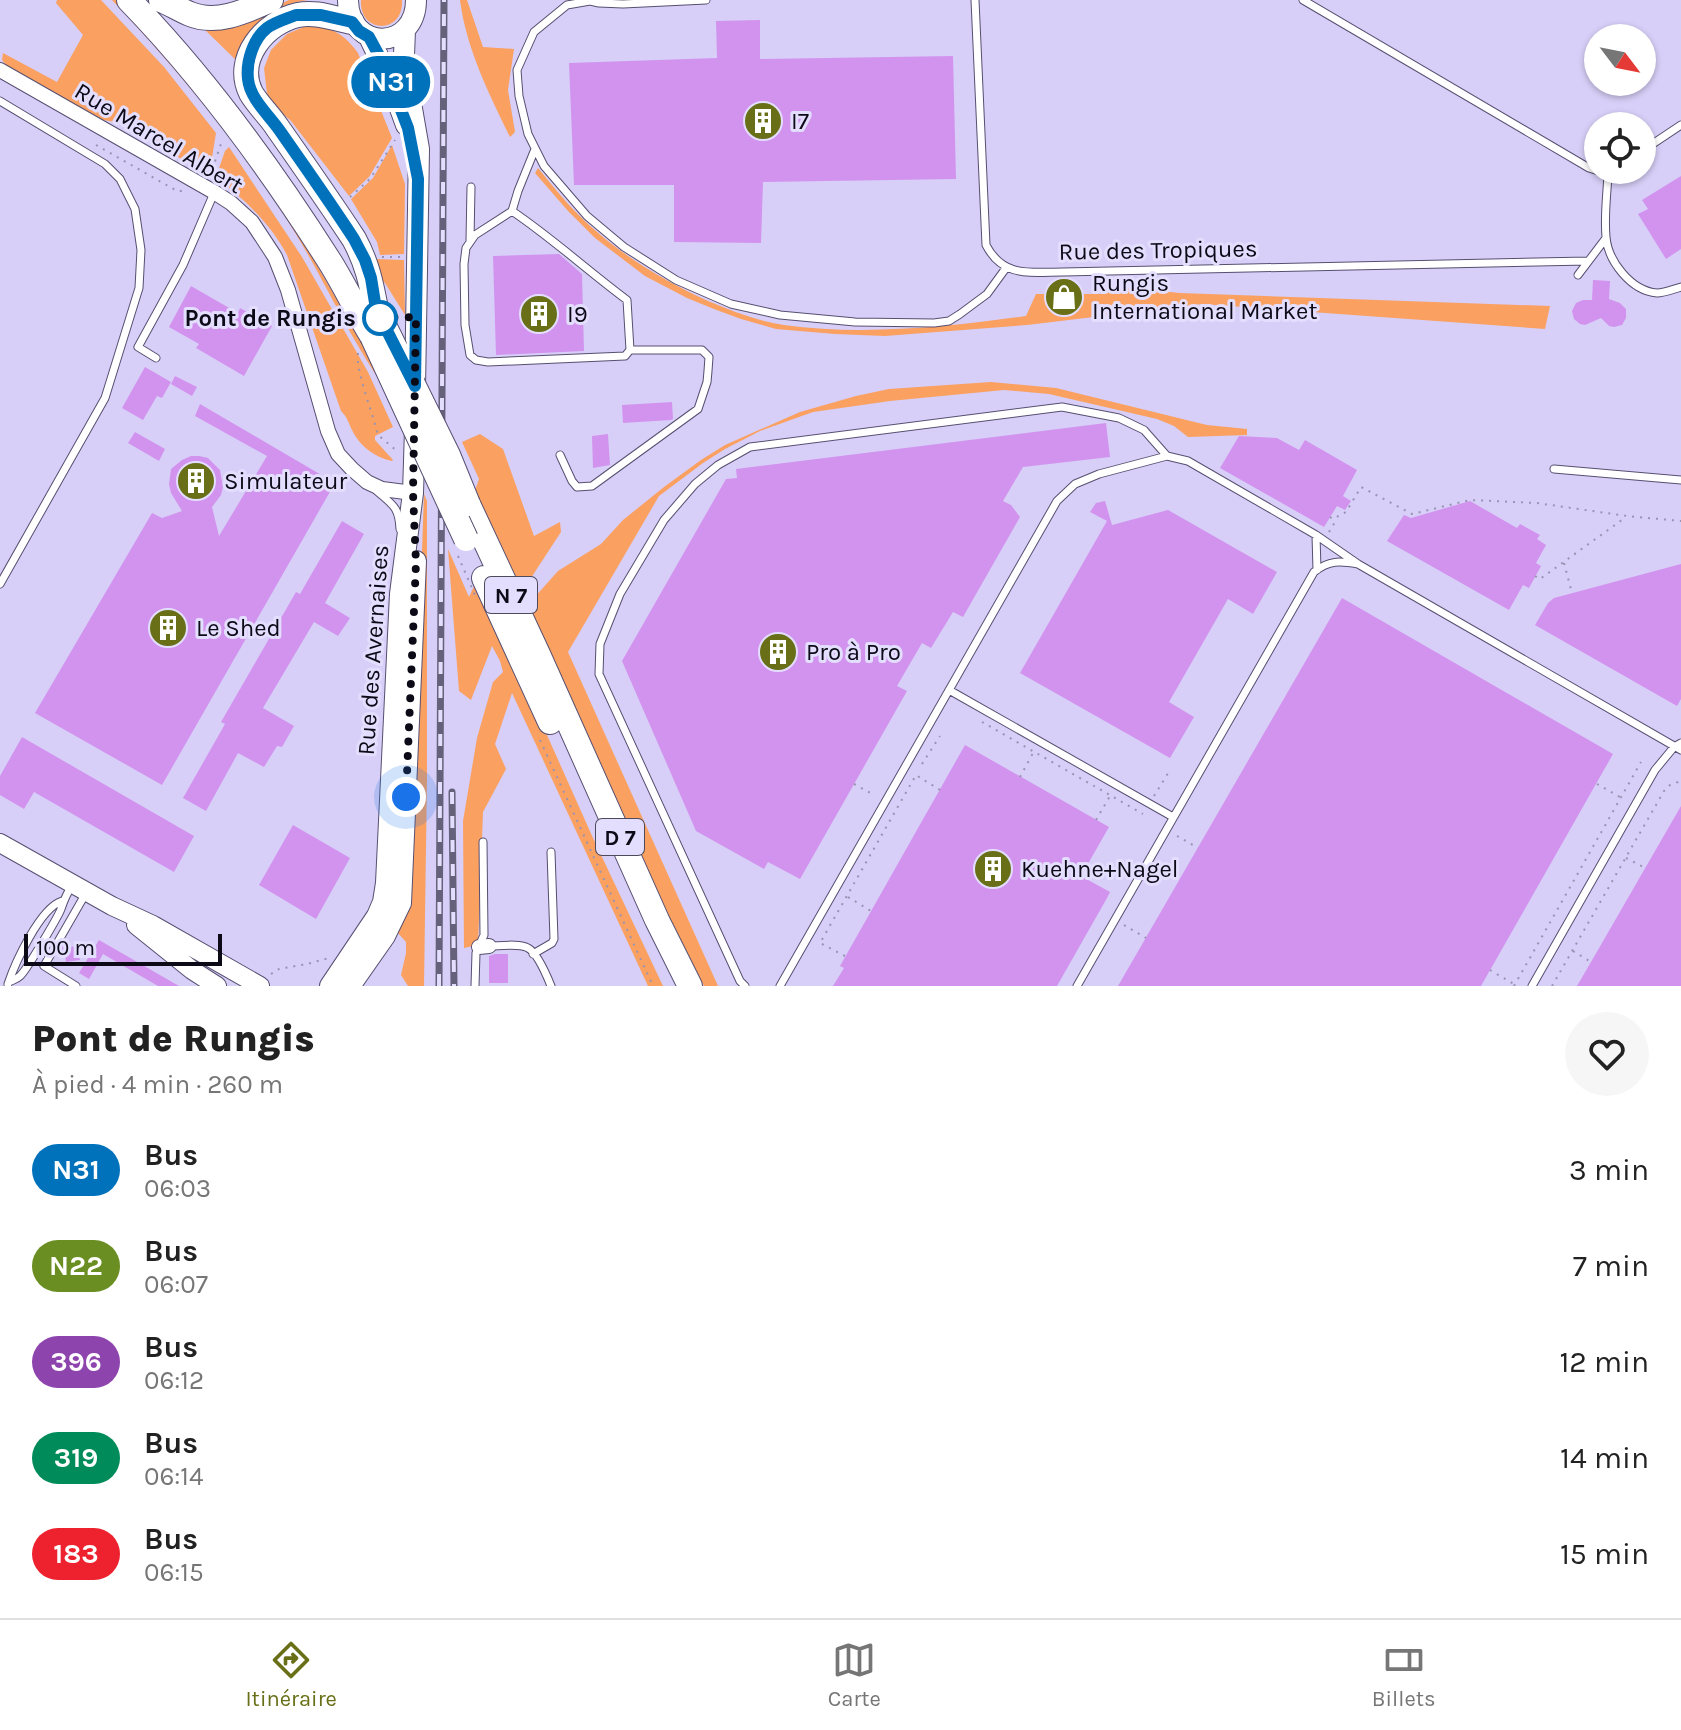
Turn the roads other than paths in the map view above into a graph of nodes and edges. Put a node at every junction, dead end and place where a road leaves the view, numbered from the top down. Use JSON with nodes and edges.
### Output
{"nodes":[{"id":1,"x":129,"y":0,"type":"edge"},
{"id":2,"x":152,"y":0,"type":"edge"},
{"id":3,"x":161,"y":0,"type":"edge"},
{"id":4,"x":416,"y":0,"type":"edge"},
{"id":5,"x":706,"y":0,"type":"edge"},
{"id":6,"x":975,"y":0,"type":"edge"},
{"id":7,"x":1303,"y":0,"type":"edge"},
{"id":8,"x":267,"y":1,"type":"edge"},
{"id":9,"x":356,"y":19,"type":"edge"},
{"id":10,"x":405,"y":30,"type":"junction"},
{"id":11,"x":0,"y":70,"type":"edge"},
{"id":12,"x":0,"y":101,"type":"edge"},
{"id":13,"x":1681,"y":125,"type":"edge"},
{"id":14,"x":1656,"y":142,"type":"edge"},
{"id":15,"x":535,"y":149,"type":"junction"},
{"id":16,"x":1584,"y":165,"type":"edge"},
{"id":17,"x":418,"y":179,"type":"junction"},
{"id":18,"x":1610,"y":184,"type":"edge"},
{"id":19,"x":471,"y":187,"type":"dead end"},
{"id":20,"x":214,"y":192,"type":"junction"},
{"id":21,"x":512,"y":211,"type":"junction"},
{"id":22,"x":1606,"y":238,"type":"junction"},
{"id":23,"x":470,"y":243,"type":"junction"},
{"id":24,"x":1588,"y":261,"type":"junction"},
{"id":25,"x":1006,"y":268,"type":"junction"},
{"id":26,"x":1578,"y":275,"type":"dead end"},
{"id":27,"x":1681,"y":288,"type":"edge"},
{"id":28,"x":376,"y":309,"type":"junction"},
{"id":29,"x":121,"y":346,"type":"junction"},
{"id":30,"x":138,"y":347,"type":"junction"},
{"id":31,"x":630,"y":350,"type":"junction"},
{"id":32,"x":156,"y":358,"type":"dead end"},
{"id":33,"x":560,"y":455,"type":"dead end"},
{"id":34,"x":1167,"y":456,"type":"junction"},
{"id":35,"x":1554,"y":469,"type":"dead end"},
{"id":36,"x":1681,"y":480,"type":"edge"},
{"id":37,"x":367,"y":482,"type":"junction"},
{"id":38,"x":413,"y":493,"type":"junction"},
{"id":39,"x":1316,"y":535,"type":"junction"},
{"id":40,"x":1358,"y":564,"type":"junction"},
{"id":41,"x":1317,"y":570,"type":"junction"},
{"id":42,"x":0,"y":584,"type":"edge"},
{"id":43,"x":400,"y":593,"type":"junction"},
{"id":44,"x":949,"y":690,"type":"junction"},
{"id":45,"x":547,"y":695,"type":"junction"},
{"id":46,"x":1679,"y":747,"type":"edge"},
{"id":47,"x":1173,"y":817,"type":"junction"},
{"id":48,"x":483,"y":842,"type":"dead end"},
{"id":49,"x":0,"y":843,"type":"edge"},
{"id":50,"x":551,"y":852,"type":"dead end"},
{"id":51,"x":80,"y":888,"type":"junction"},
{"id":52,"x":484,"y":946,"type":"junction"},
{"id":53,"x":183,"y":952,"type":"junction"},
{"id":54,"x":533,"y":954,"type":"junction"},
{"id":55,"x":63,"y":983,"type":"edge"},
{"id":56,"x":8,"y":984,"type":"edge"},
{"id":57,"x":267,"y":984,"type":"edge"},
{"id":58,"x":76,"y":986,"type":"edge"},
{"id":59,"x":217,"y":986,"type":"edge"},
{"id":60,"x":330,"y":986,"type":"edge"},
{"id":61,"x":350,"y":986,"type":"edge"},
{"id":62,"x":475,"y":986,"type":"edge"},
{"id":63,"x":551,"y":986,"type":"edge"},
{"id":64,"x":674,"y":986,"type":"edge"},
{"id":65,"x":690,"y":986,"type":"edge"},
{"id":66,"x":745,"y":986,"type":"edge"},
{"id":67,"x":780,"y":986,"type":"edge"},
{"id":68,"x":1077,"y":986,"type":"edge"},
{"id":69,"x":1532,"y":986,"type":"edge"}],
"edges":[{"from":1,"to":45,"type":"highway","number":"N 7","bridge":true},
{"from":2,"to":28,"type":"highway","number":"N 7"},
{"from":3,"to":8,"type":"highway"},
{"from":4,"to":10,"type":"main road"},
{"from":5,"to":15,"type":"lane"},
{"from":6,"to":25,"type":"lane"},
{"from":7,"to":16,"type":"lane"},
{"from":9,"to":10,"type":"main road"},
{"from":9,"to":17,"type":"main road","name":"Rue des Avernaises"},
{"from":9,"to":28,"type":"highway"},
{"from":10,"to":17,"type":"main road","name":"Rue des Avernaises"},
{"from":11,"to":20,"type":"street","name":"Rue Marcel Albert"},
{"from":12,"to":29,"type":"lane"},
{"from":13,"to":14,"type":"lane"},
{"from":15,"to":21,"type":"lane"},
{"from":15,"to":25,"type":"lane"},
{"from":17,"to":38,"type":"main road","name":"Rue des Avernaises"},
{"from":18,"to":22,"type":"lane"},
{"from":19,"to":23,"type":"lane"},
{"from":20,"to":30,"type":"lane"},
{"from":20,"to":37,"type":"street","name":"Rue Marcel Albert"},
{"from":21,"to":23,"type":"lane"},
{"from":21,"to":31,"type":"lane"},
{"from":22,"to":24,"type":"lane"},
{"from":22,"to":27,"type":"lane"},
{"from":23,"to":31,"type":"lane"},
{"from":24,"to":25,"type":"lane","name":"Rue des Tropiques"},
{"from":24,"to":26,"type":"lane"},
{"from":28,"to":45,"type":"highway","number":"N 7","bridge":true},
{"from":29,"to":30,"type":"lane"},
{"from":29,"to":42,"type":"lane"},
{"from":30,"to":32,"type":"lane"},
{"from":31,"to":33,"type":"lane"},
{"from":34,"to":39,"type":"lane"},
{"from":34,"to":44,"type":"lane"},
{"from":34,"to":66,"type":"lane"},
{"from":35,"to":36,"type":"lane"},
{"from":37,"to":38,"type":"street","name":"Rue Marcel Albert"},
{"from":37,"to":43,"type":"lane"},
{"from":38,"to":43,"type":"main road","name":"Rue des Avernaises"},
{"from":38,"to":61,"type":"main road","name":"Rue des Avernaises"},
{"from":39,"to":40,"type":"lane"},
{"from":39,"to":41,"type":"lane"},
{"from":40,"to":41,"type":"lane"},
{"from":40,"to":46,"type":"lane"},
{"from":41,"to":47,"type":"lane"},
{"from":43,"to":60,"type":"main road","name":"Rue des Avernaises"},
{"from":44,"to":47,"type":"lane"},
{"from":44,"to":67,"type":"lane"},
{"from":45,"to":64,"type":"highway","number":"D 7"},
{"from":45,"to":65,"type":"highway","number":"D 7"},
{"from":46,"to":69,"type":"lane"},
{"from":47,"to":68,"type":"lane"},
{"from":48,"to":52,"type":"lane"},
{"from":49,"to":51,"type":"street"},
{"from":50,"to":54,"type":"lane"},
{"from":51,"to":53,"type":"street"},
{"from":51,"to":55,"type":"lane"},
{"from":51,"to":56,"type":"lane"},
{"from":52,"to":54,"type":"lane"},
{"from":52,"to":62,"type":"lane"},
{"from":53,"to":57,"type":"street"},
{"from":53,"to":59,"type":"street"},
{"from":54,"to":63,"type":"lane"},
{"from":55,"to":58,"type":"lane"}]}
